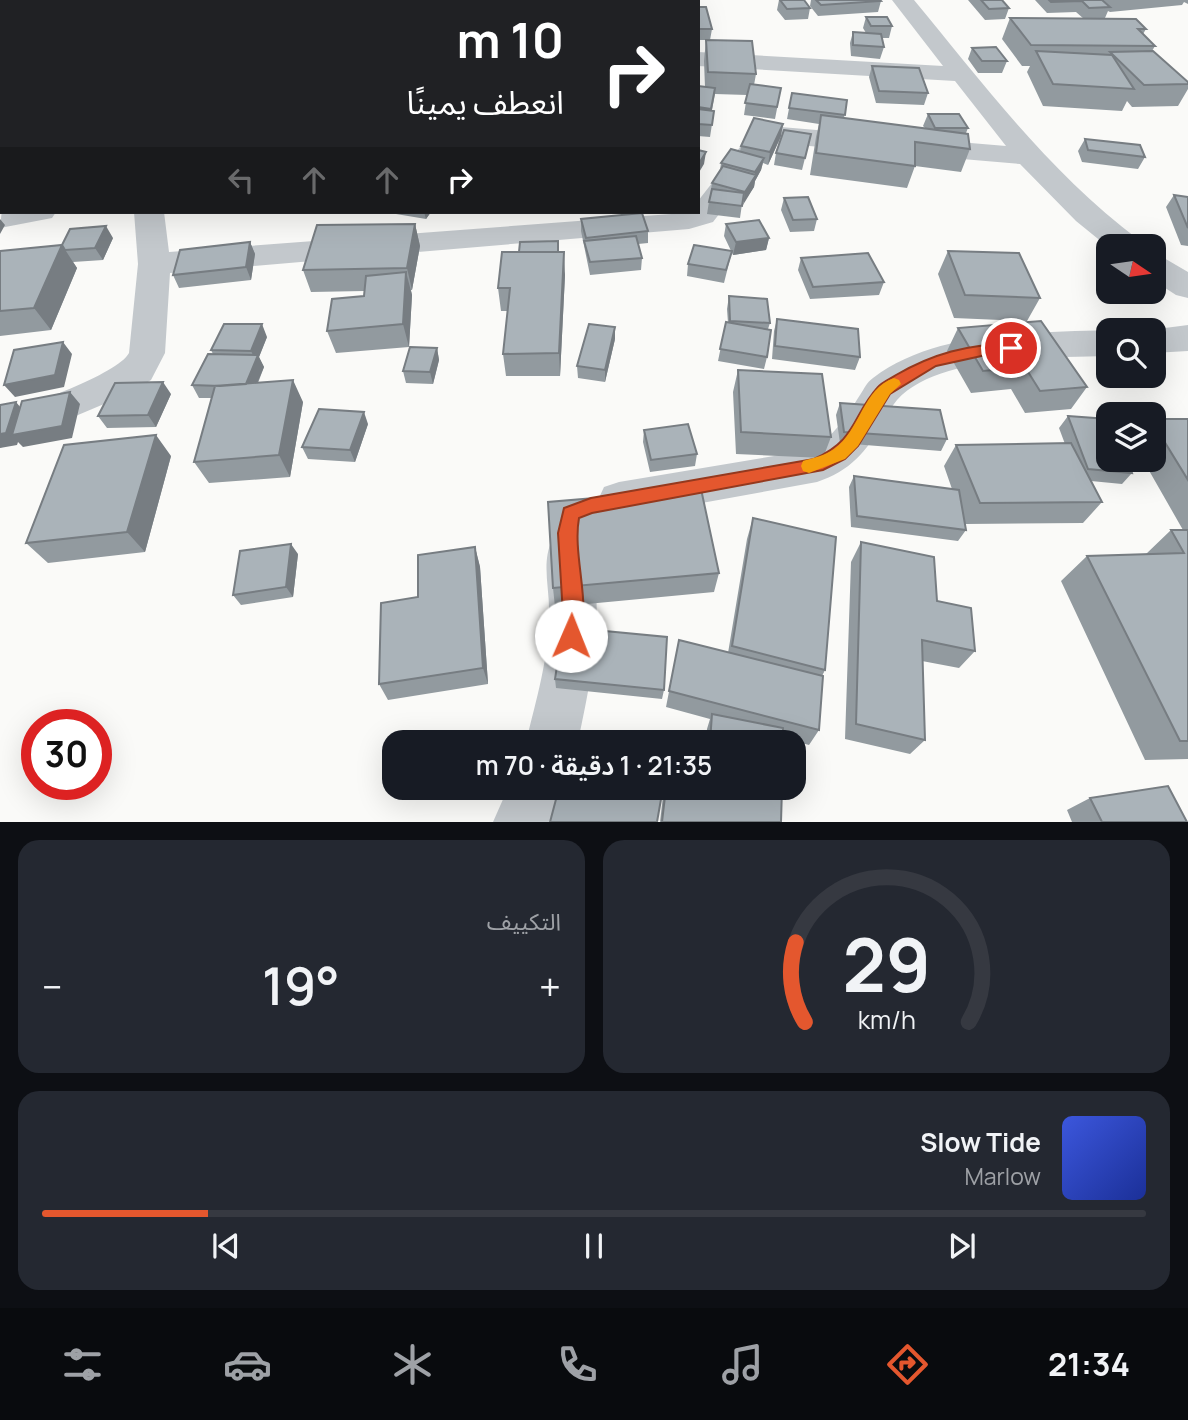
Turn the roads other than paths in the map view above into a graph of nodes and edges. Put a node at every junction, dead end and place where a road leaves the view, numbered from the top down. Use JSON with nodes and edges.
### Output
{"nodes":[{"id":1,"x":903,"y":0,"type":"edge"},
{"id":2,"x":700,"y":59,"type":"edge"},
{"id":3,"x":963,"y":74,"type":"junction"},
{"id":4,"x":1028,"y":156,"type":"junction"},
{"id":5,"x":29,"y":214,"type":"edge"},
{"id":6,"x":149,"y":214,"type":"edge"},
{"id":7,"x":0,"y":219,"type":"edge"},
{"id":8,"x":1111,"y":234,"type":"edge"},
{"id":9,"x":154,"y":264,"type":"junction"},
{"id":10,"x":1166,"y":273,"type":"edge"},
{"id":11,"x":1188,"y":287,"type":"edge"},
{"id":12,"x":1188,"y":338,"type":"edge"},
{"id":13,"x":1166,"y":339,"type":"edge"},
{"id":14,"x":1096,"y":344,"type":"edge"},
{"id":15,"x":0,"y":433,"type":"edge"},
{"id":16,"x":555,"y":730,"type":"edge"},
{"id":17,"x":530,"y":800,"type":"edge"},
{"id":18,"x":521,"y":821,"type":"edge"}],
"edges":[{"from":1,"to":3,"type":"street"},
{"from":2,"to":3,"type":"street"},
{"from":3,"to":4,"type":"street"},
{"from":4,"to":8,"type":"street"},
{"from":4,"to":9,"type":"street"},
{"from":5,"to":7,"type":"street"},
{"from":6,"to":9,"type":"street"},
{"from":9,"to":15,"type":"street"},
{"from":10,"to":11,"type":"street"},
{"from":12,"to":13,"type":"street"},
{"from":14,"to":16,"type":"street"},
{"from":17,"to":18,"type":"street"}]}
